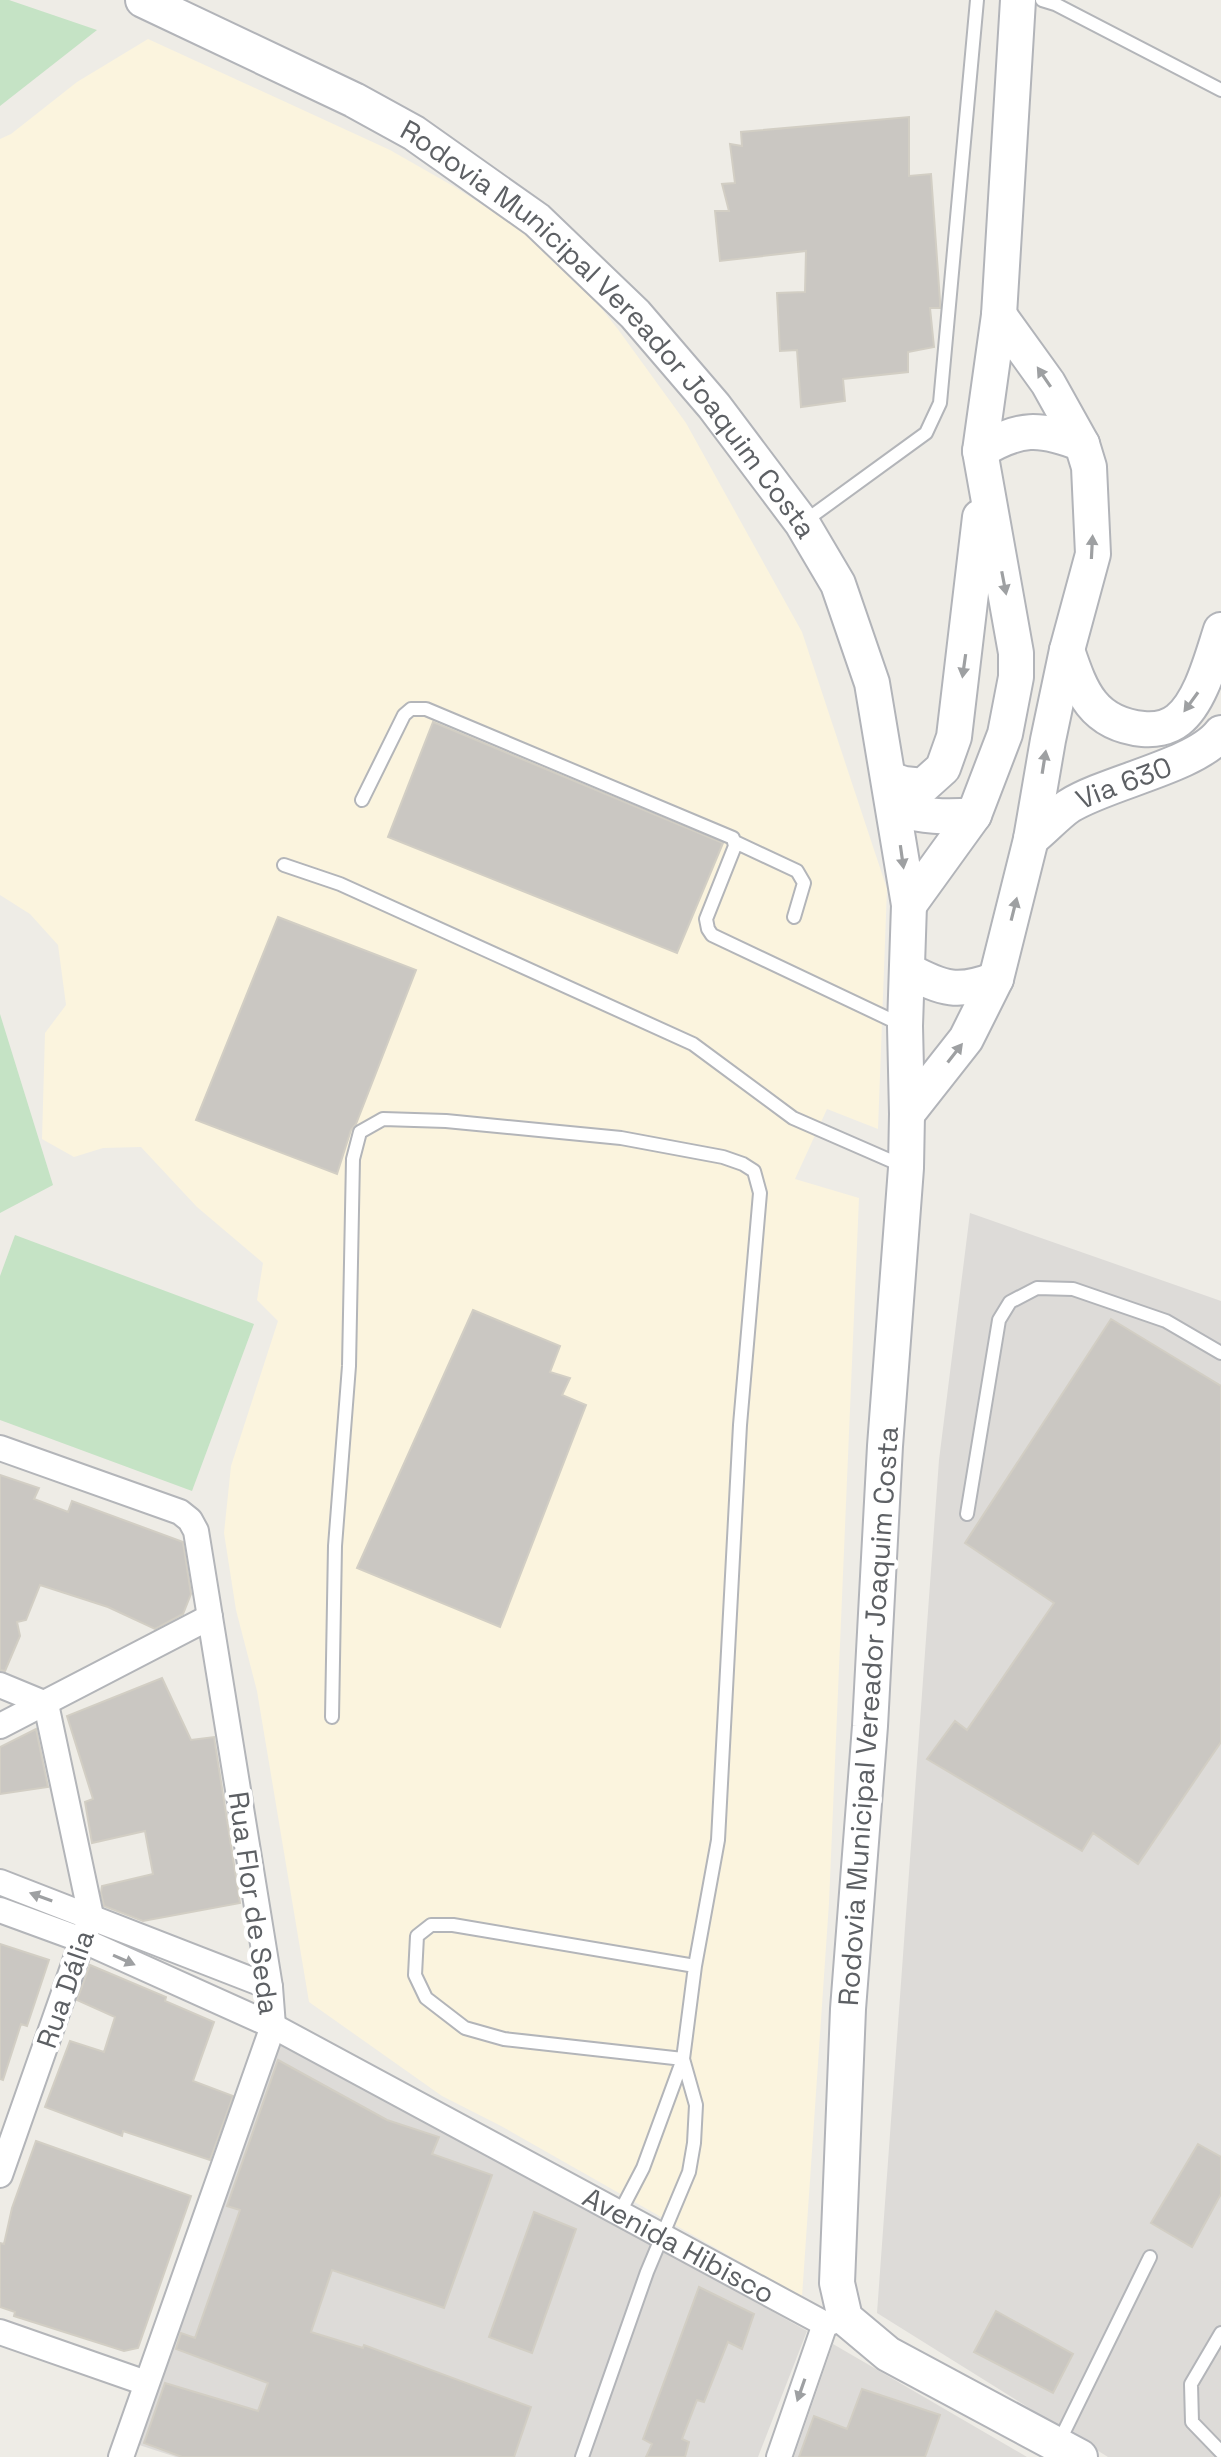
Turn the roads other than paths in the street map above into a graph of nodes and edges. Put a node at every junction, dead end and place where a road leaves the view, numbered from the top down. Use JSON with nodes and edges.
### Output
{"nodes":[{"id":1,"x":143,"y":0,"type":"edge"},
{"id":2,"x":977,"y":0,"type":"edge"},
{"id":3,"x":1018,"y":0,"type":"edge"},
{"id":4,"x":1042,"y":0,"type":"edge"},
{"id":5,"x":1221,"y":90,"type":"edge"},
{"id":6,"x":999,"y":315,"type":"junction"},
{"id":7,"x":1082,"y":444,"type":"junction"},
{"id":8,"x":983,"y":464,"type":"junction"},
{"id":9,"x":802,"y":523,"type":"junction"},
{"id":10,"x":1221,"y":630,"type":"edge"},
{"id":11,"x":1067,"y":650,"type":"junction"},
{"id":12,"x":1221,"y":733,"type":"edge"},
{"id":13,"x":892,"y":794,"type":"junction"},
{"id":14,"x":362,"y":800,"type":"dead end"},
{"id":15,"x":974,"y":815,"type":"junction"},
{"id":16,"x":1031,"y":839,"type":"junction"},
{"id":17,"x":735,"y":842,"type":"junction"},
{"id":18,"x":284,"y":865,"type":"dead end"},
{"id":19,"x":909,"y":905,"type":"junction"},
{"id":20,"x":794,"y":917,"type":"dead end"},
{"id":21,"x":909,"y":971,"type":"junction"},
{"id":22,"x":996,"y":979,"type":"junction"},
{"id":23,"x":905,"y":1026,"type":"junction"},
{"id":24,"x":907,"y":1114,"type":"junction"},
{"id":25,"x":906,"y":1168,"type":"junction"},
{"id":26,"x":1221,"y":1353,"type":"edge"},
{"id":27,"x":0,"y":1448,"type":"edge"},
{"id":28,"x":967,"y":1514,"type":"dead end"},
{"id":29,"x":210,"y":1617,"type":"junction"},
{"id":30,"x":0,"y":1685,"type":"edge"},
{"id":31,"x":46,"y":1704,"type":"junction"},
{"id":32,"x":332,"y":1717,"type":"dead end"},
{"id":33,"x":0,"y":1726,"type":"edge"},
{"id":34,"x":0,"y":1882,"type":"edge"},
{"id":35,"x":0,"y":1910,"type":"edge"},
{"id":36,"x":91,"y":1916,"type":"junction"},
{"id":37,"x":82,"y":1940,"type":"junction"},
{"id":38,"x":695,"y":1966,"type":"junction"},
{"id":39,"x":270,"y":1987,"type":"junction"},
{"id":40,"x":273,"y":2026,"type":"junction"},
{"id":41,"x":683,"y":2059,"type":"junction"},
{"id":42,"x":0,"y":2175,"type":"edge"},
{"id":43,"x":619,"y":2214,"type":"junction"},
{"id":44,"x":662,"y":2237,"type":"junction"},
{"id":45,"x":1150,"y":2257,"type":"dead end"},
{"id":46,"x":835,"y":2321,"type":"junction"},
{"id":47,"x":0,"y":2332,"type":"edge"},
{"id":48,"x":1221,"y":2333,"type":"edge"},
{"id":49,"x":146,"y":2383,"type":"junction"},
{"id":50,"x":1069,"y":2451,"type":"edge"},
{"id":51,"x":1221,"y":2452,"type":"edge"},
{"id":52,"x":130,"y":2454,"type":"edge"},
{"id":53,"x":582,"y":2457,"type":"edge"},
{"id":54,"x":779,"y":2457,"type":"edge"}],
"edges":[{"from":1,"to":9,"type":"main road","name":"Rodovia Municipal Vereador Joaquim Costa"},
{"from":2,"to":9,"type":"lane"},
{"from":3,"to":6,"type":"main road"},
{"from":4,"to":5,"type":"lane"},
{"from":7,"to":6,"type":"main road","one_way":true},
{"from":6,"to":8,"type":"main road"},
{"from":7,"to":8,"type":"main road"},
{"from":11,"to":7,"type":"main road","one_way":true},
{"from":8,"to":13,"type":"main road","one_way":true},
{"from":8,"to":15,"type":"main road","one_way":true},
{"from":9,"to":13,"type":"main road","name":"Rodovia Municipal Vereador Joaquim Costa"},
{"from":10,"to":11,"type":"main road","name":"Via 630","one_way":true},
{"from":16,"to":11,"type":"main road","one_way":true},
{"from":12,"to":16,"type":"main road","name":"Via 630"},
{"from":13,"to":15,"type":"main road"},
{"from":13,"to":19,"type":"main road","name":"Rodovia Municipal Vereador Joaquim Costa","one_way":true},
{"from":14,"to":17,"type":"lane"},
{"from":15,"to":19,"type":"main road"},
{"from":22,"to":16,"type":"main road","one_way":true},
{"from":17,"to":20,"type":"lane"},
{"from":17,"to":23,"type":"lane"},
{"from":18,"to":25,"type":"lane"},
{"from":19,"to":21,"type":"main road","name":"Rodovia Municipal Vereador Joaquim Costa"},
{"from":21,"to":22,"type":"main road"},
{"from":21,"to":23,"type":"main road","name":"Rodovia Municipal Vereador Joaquim Costa"},
{"from":24,"to":22,"type":"main road","one_way":true},
{"from":23,"to":24,"type":"main road","name":"Rodovia Municipal Vereador Joaquim Costa"},
{"from":24,"to":25,"type":"main road","name":"Rodovia Municipal Vereador Joaquim Costa"},
{"from":25,"to":46,"type":"main road","name":"Rodovia Municipal Vereador Joaquim Costa"},
{"from":26,"to":28,"type":"lane"},
{"from":27,"to":29,"type":"street","name":"Rua Flor de Seda"},
{"from":29,"to":31,"type":"street"},
{"from":29,"to":39,"type":"street","name":"Rua Flor de Seda"},
{"from":30,"to":31,"type":"street"},
{"from":31,"to":33,"type":"street"},
{"from":31,"to":36,"type":"street","name":"Rua Dália"},
{"from":32,"to":38,"type":"lane"},
{"from":36,"to":34,"type":"street","one_way":true},
{"from":35,"to":37,"type":"street","name":"Avenida Hibisco"},
{"from":36,"to":37,"type":"street","name":"Rua Dália"},
{"from":36,"to":39,"type":"street"},
{"from":37,"to":40,"type":"street","name":"Avenida Hibisco","one_way":true},
{"from":37,"to":42,"type":"street","name":"Rua Dália"},
{"from":38,"to":41,"type":"lane"},
{"from":38,"to":41,"type":"lane"},
{"from":39,"to":40,"type":"street","name":"Rua Flor de Seda"},
{"from":40,"to":43,"type":"street","name":"Avenida Hibisco"},
{"from":40,"to":49,"type":"street","name":"Rua Flor de Seda"},
{"from":41,"to":43,"type":"lane"},
{"from":41,"to":44,"type":"lane"},
{"from":43,"to":44,"type":"street","name":"Avenida Hibisco"},
{"from":44,"to":46,"type":"street","name":"Avenida Hibisco"},
{"from":44,"to":53,"type":"lane"},
{"from":45,"to":50,"type":"lane"},
{"from":46,"to":50,"type":"main road","name":"Avenida Hibisco"},
{"from":46,"to":54,"type":"street","one_way":true},
{"from":47,"to":49,"type":"street"},
{"from":48,"to":51,"type":"lane"},
{"from":49,"to":52,"type":"street","name":"Rua Flor de Seda"}]}
